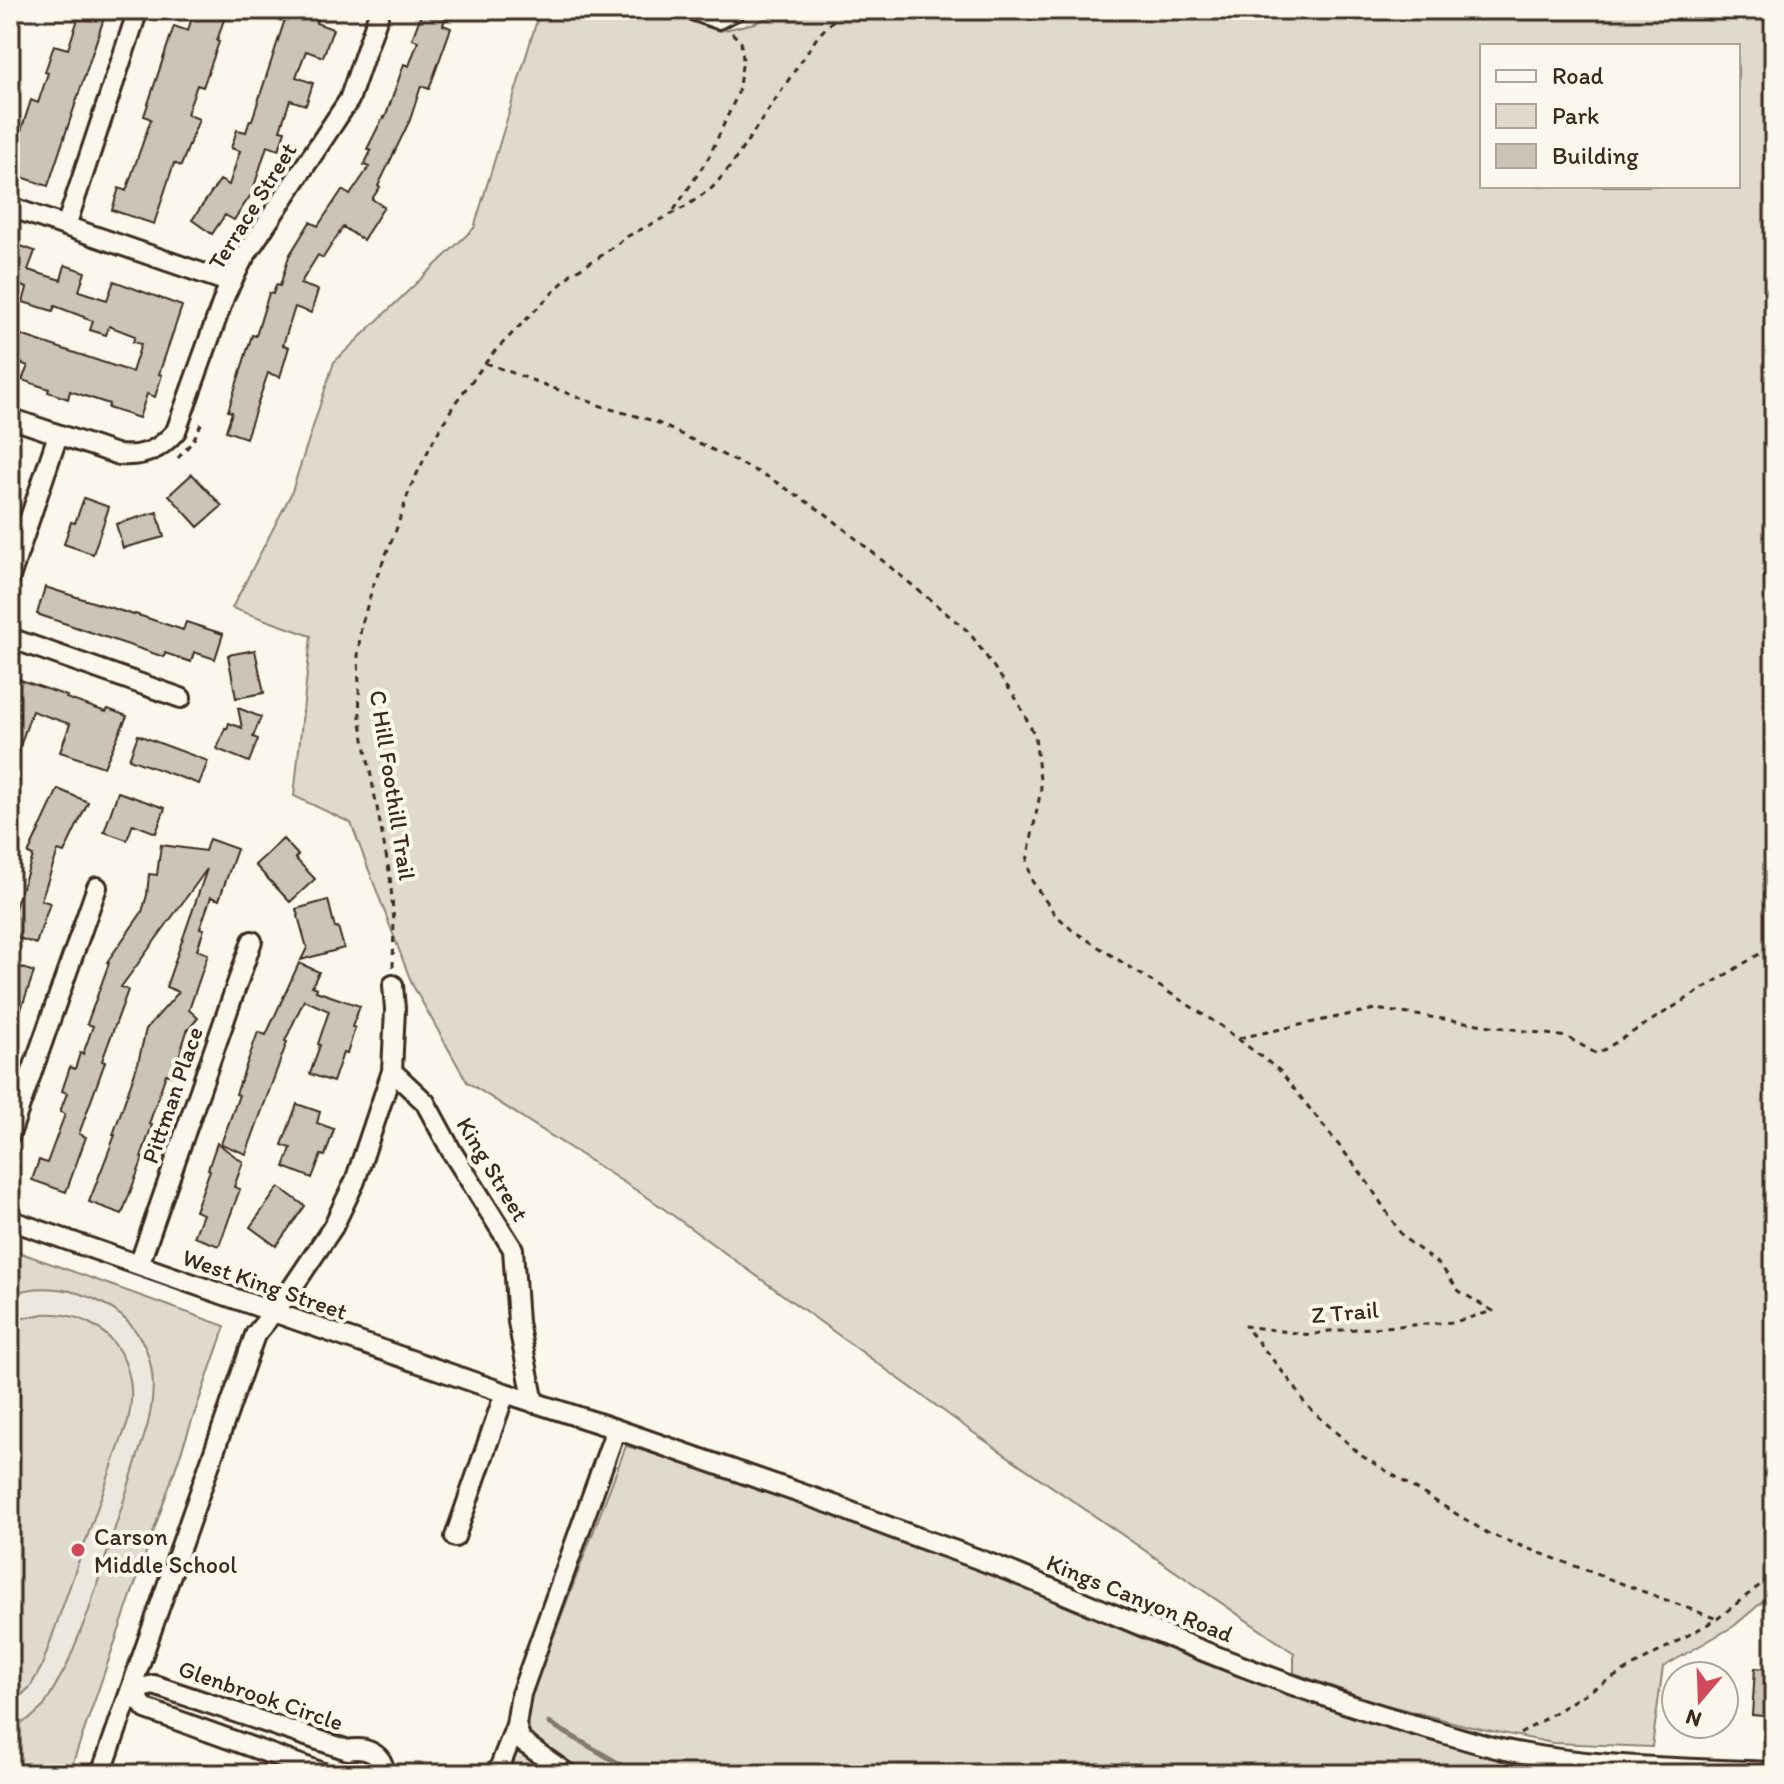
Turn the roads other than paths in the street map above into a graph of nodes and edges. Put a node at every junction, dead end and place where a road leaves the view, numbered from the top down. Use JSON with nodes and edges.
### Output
{"nodes":[{"id":1,"x":138,"y":10,"type":"edge"},
{"id":2,"x":380,"y":10,"type":"edge"},
{"id":3,"x":692,"y":10,"type":"edge"},
{"id":4,"x":736,"y":10,"type":"edge"},
{"id":5,"x":10,"y":207,"type":"edge"},
{"id":6,"x":66,"y":226,"type":"junction"},
{"id":7,"x":231,"y":283,"type":"junction"},
{"id":8,"x":10,"y":418,"type":"edge"},
{"id":9,"x":58,"y":435,"type":"junction"},
{"id":10,"x":10,"y":577,"type":"edge"},
{"id":11,"x":10,"y":638,"type":"edge"},
{"id":12,"x":181,"y":698,"type":"dead end"},
{"id":13,"x":97,"y":887,"type":"dead end"},
{"id":14,"x":252,"y":941,"type":"dead end"},
{"id":15,"x":393,"y":985,"type":"road end"},
{"id":16,"x":392,"y":1071,"type":"junction"},
{"id":17,"x":10,"y":1134,"type":"edge"},
{"id":18,"x":10,"y":1220,"type":"edge"},
{"id":19,"x":139,"y":1265,"type":"junction"},
{"id":20,"x":273,"y":1312,"type":"junction"},
{"id":21,"x":505,"y":1393,"type":"junction"},
{"id":22,"x":534,"y":1403,"type":"junction"},
{"id":23,"x":616,"y":1429,"type":"junction"},
{"id":24,"x":455,"y":1537,"type":"dead end"},
{"id":25,"x":131,"y":1690,"type":"junction"},
{"id":26,"x":516,"y":1725,"type":"junction"},
{"id":27,"x":1541,"y":1764,"type":"edge"},
{"id":28,"x":1774,"y":1772,"type":"edge"},
{"id":29,"x":101,"y":1774,"type":"edge"},
{"id":30,"x":326,"y":1774,"type":"edge"},
{"id":31,"x":384,"y":1774,"type":"edge"},
{"id":32,"x":497,"y":1774,"type":"edge"},
{"id":33,"x":568,"y":1774,"type":"edge"}],
"edges":[{"from":1,"to":6,"type":"street"},
{"from":2,"to":7,"type":"street","name":"Terrace Street"},
{"from":3,"to":4,"type":"street"},
{"from":5,"to":6,"type":"street"},
{"from":6,"to":7,"type":"street"},
{"from":7,"to":9,"type":"street","name":"Terrace Street"},
{"from":8,"to":9,"type":"street"},
{"from":9,"to":10,"type":"street"},
{"from":11,"to":12,"type":"street"},
{"from":13,"to":17,"type":"street"},
{"from":14,"to":19,"type":"street","name":"Pittman Place"},
{"from":15,"to":16,"type":"street"},
{"from":16,"to":20,"type":"street"},
{"from":16,"to":22,"type":"street","name":"King Street"},
{"from":18,"to":19,"type":"street","name":"West King Street"},
{"from":19,"to":20,"type":"street","name":"West King Street"},
{"from":20,"to":21,"type":"street","name":"West King Street"},
{"from":20,"to":25,"type":"street"},
{"from":21,"to":22,"type":"street","name":"Kings Canyon Road"},
{"from":21,"to":24,"type":"street"},
{"from":22,"to":23,"type":"street","name":"Kings Canyon Road"},
{"from":23,"to":26,"type":"street"},
{"from":23,"to":27,"type":"street","name":"Kings Canyon Road"},
{"from":25,"to":29,"type":"street"},
{"from":25,"to":30,"type":"street"},
{"from":25,"to":31,"type":"street","name":"Glenbrook Circle"},
{"from":26,"to":32,"type":"street"},
{"from":26,"to":33,"type":"street"},
{"from":27,"to":28,"type":"street","name":"Kings Canyon Road"}]}
